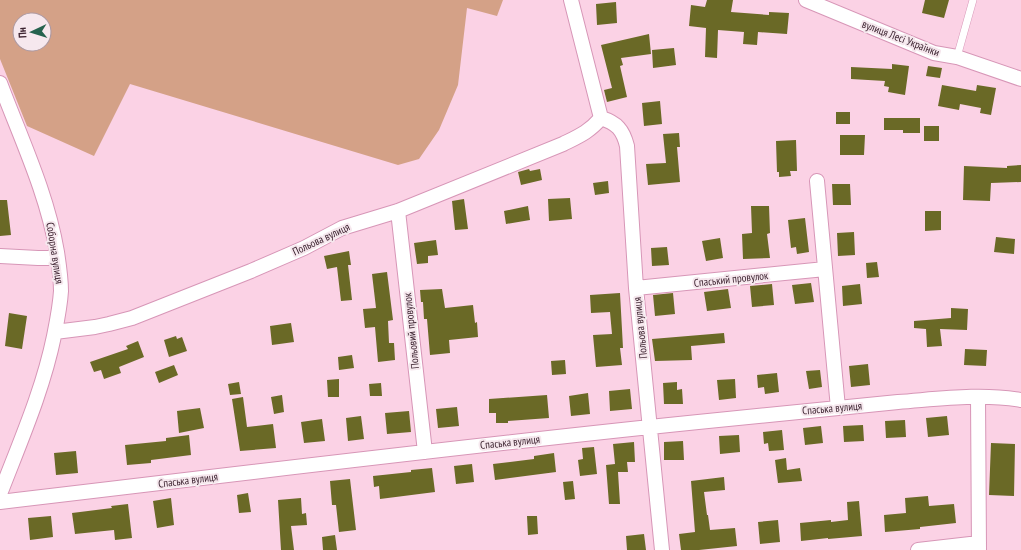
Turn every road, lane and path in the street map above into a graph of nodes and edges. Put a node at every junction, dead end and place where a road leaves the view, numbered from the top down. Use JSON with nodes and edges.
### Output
{"nodes":[{"id":1,"x":571,"y":0,"type":"edge"},
{"id":2,"x":806,"y":0,"type":"edge"},
{"id":3,"x":972,"y":0,"type":"edge"},
{"id":4,"x":957,"y":57,"type":"junction"},
{"id":5,"x":1021,"y":79,"type":"edge"},
{"id":6,"x":0,"y":83,"type":"edge"},
{"id":7,"x":601,"y":118,"type":"junction"},
{"id":8,"x":817,"y":181,"type":"dead end"},
{"id":9,"x":398,"y":211,"type":"junction"},
{"id":10,"x":0,"y":256,"type":"edge"},
{"id":11,"x":57,"y":258,"type":"junction"},
{"id":12,"x":825,"y":269,"type":"junction"},
{"id":13,"x":636,"y":288,"type":"junction"},
{"id":14,"x":55,"y":332,"type":"junction"},
{"id":15,"x":978,"y":397,"type":"junction"},
{"id":16,"x":1021,"y":400,"type":"edge"},
{"id":17,"x":838,"y":408,"type":"junction"},
{"id":18,"x":650,"y":427,"type":"junction"},
{"id":19,"x":425,"y":452,"type":"junction"},
{"id":20,"x":0,"y":494,"type":"edge"},
{"id":21,"x":0,"y":502,"type":"edge"},
{"id":22,"x":979,"y":547,"type":"edge"},
{"id":23,"x":662,"y":550,"type":"edge"},
{"id":24,"x":918,"y":550,"type":"edge"}],
"edges":[{"from":1,"to":7,"type":"street"},
{"from":2,"to":4,"type":"street","name":"вулиця Лесі Українки"},
{"from":3,"to":4,"type":"lane"},
{"from":4,"to":5,"type":"street","name":"вулиця Лесі Українки"},
{"from":6,"to":11,"type":"street","name":"Соборна вулиця"},
{"from":7,"to":9,"type":"street","name":"Польова вулиця"},
{"from":7,"to":13,"type":"street","name":"Польова вулиця"},
{"from":8,"to":12,"type":"street"},
{"from":9,"to":14,"type":"street","name":"Польова вулиця"},
{"from":9,"to":19,"type":"street","name":"Польовий провулок"},
{"from":10,"to":11,"type":"street"},
{"from":11,"to":14,"type":"street","name":"Соборна вулиця"},
{"from":12,"to":13,"type":"street","name":"Спаський провулок"},
{"from":12,"to":17,"type":"street"},
{"from":13,"to":18,"type":"street","name":"Польова вулиця"},
{"from":14,"to":20,"type":"street","name":"Соборна вулиця"},
{"from":15,"to":16,"type":"street","name":"Спаська вулиця"},
{"from":15,"to":17,"type":"street","name":"Спаська вулиця"},
{"from":15,"to":22,"type":"street"},
{"from":17,"to":18,"type":"street","name":"Спаська вулиця"},
{"from":18,"to":19,"type":"street","name":"Спаська вулиця"},
{"from":18,"to":23,"type":"street","name":"Польова вулиця"},
{"from":19,"to":21,"type":"street","name":"Спаська вулиця"},
{"from":22,"to":24,"type":"street"}]}
